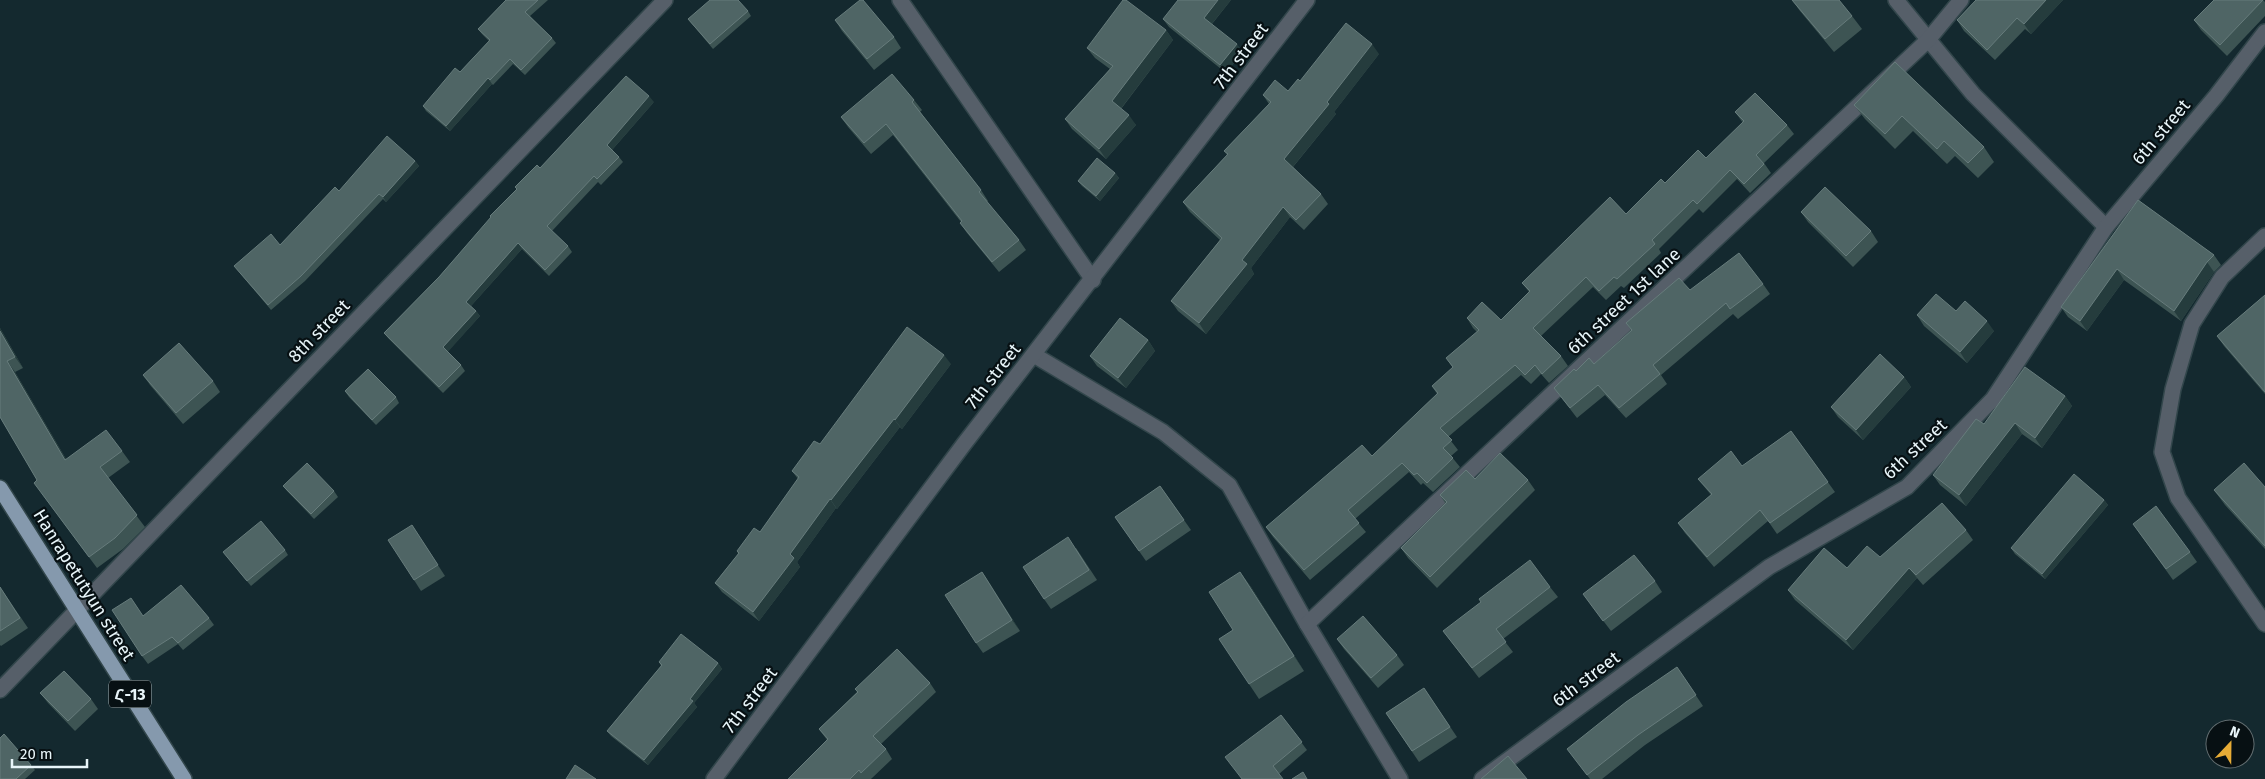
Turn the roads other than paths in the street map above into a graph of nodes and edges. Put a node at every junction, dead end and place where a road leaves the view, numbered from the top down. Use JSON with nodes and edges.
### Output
{"nodes":[{"id":1,"x":665,"y":0,"type":"edge"},
{"id":2,"x":900,"y":0,"type":"edge"},
{"id":3,"x":1307,"y":0,"type":"edge"},
{"id":4,"x":1896,"y":0,"type":"edge"},
{"id":5,"x":1961,"y":0,"type":"edge"},
{"id":6,"x":2265,"y":32,"type":"edge"},
{"id":7,"x":1928,"y":40,"type":"junction"},
{"id":8,"x":2106,"y":227,"type":"junction"},
{"id":9,"x":2265,"y":236,"type":"edge"},
{"id":10,"x":1092,"y":280,"type":"junction"},
{"id":11,"x":1034,"y":355,"type":"junction"},
{"id":12,"x":0,"y":488,"type":"edge"},
{"id":13,"x":76,"y":609,"type":"junction"},
{"id":14,"x":1307,"y":624,"type":"junction"},
{"id":15,"x":2265,"y":624,"type":"edge"},
{"id":16,"x":0,"y":690,"type":"edge"},
{"id":17,"x":184,"y":779,"type":"edge"},
{"id":18,"x":714,"y":779,"type":"edge"},
{"id":19,"x":1400,"y":779,"type":"edge"},
{"id":20,"x":1482,"y":779,"type":"edge"}],
"edges":[{"from":1,"to":13,"type":"street","name":"8th street"},
{"from":2,"to":10,"type":"street"},
{"from":3,"to":10,"type":"street","name":"7th street"},
{"from":4,"to":7,"type":"street"},
{"from":5,"to":7,"type":"street","name":"6th street 1st lane"},
{"from":6,"to":8,"type":"street","name":"6th street"},
{"from":7,"to":8,"type":"street"},
{"from":7,"to":14,"type":"street","name":"6th street 1st lane"},
{"from":8,"to":20,"type":"street","name":"6th street"},
{"from":9,"to":15,"type":"street"},
{"from":10,"to":11,"type":"street","name":"7th street"},
{"from":11,"to":14,"type":"street"},
{"from":11,"to":18,"type":"street","name":"7th street"},
{"from":12,"to":13,"type":"main road","name":"Hanrapetutyun street","number":"Հ-13"},
{"from":13,"to":16,"type":"street","name":"8th street"},
{"from":13,"to":17,"type":"main road","name":"Hanrapetutyun street","number":"Հ-13"},
{"from":14,"to":19,"type":"street"}]}
